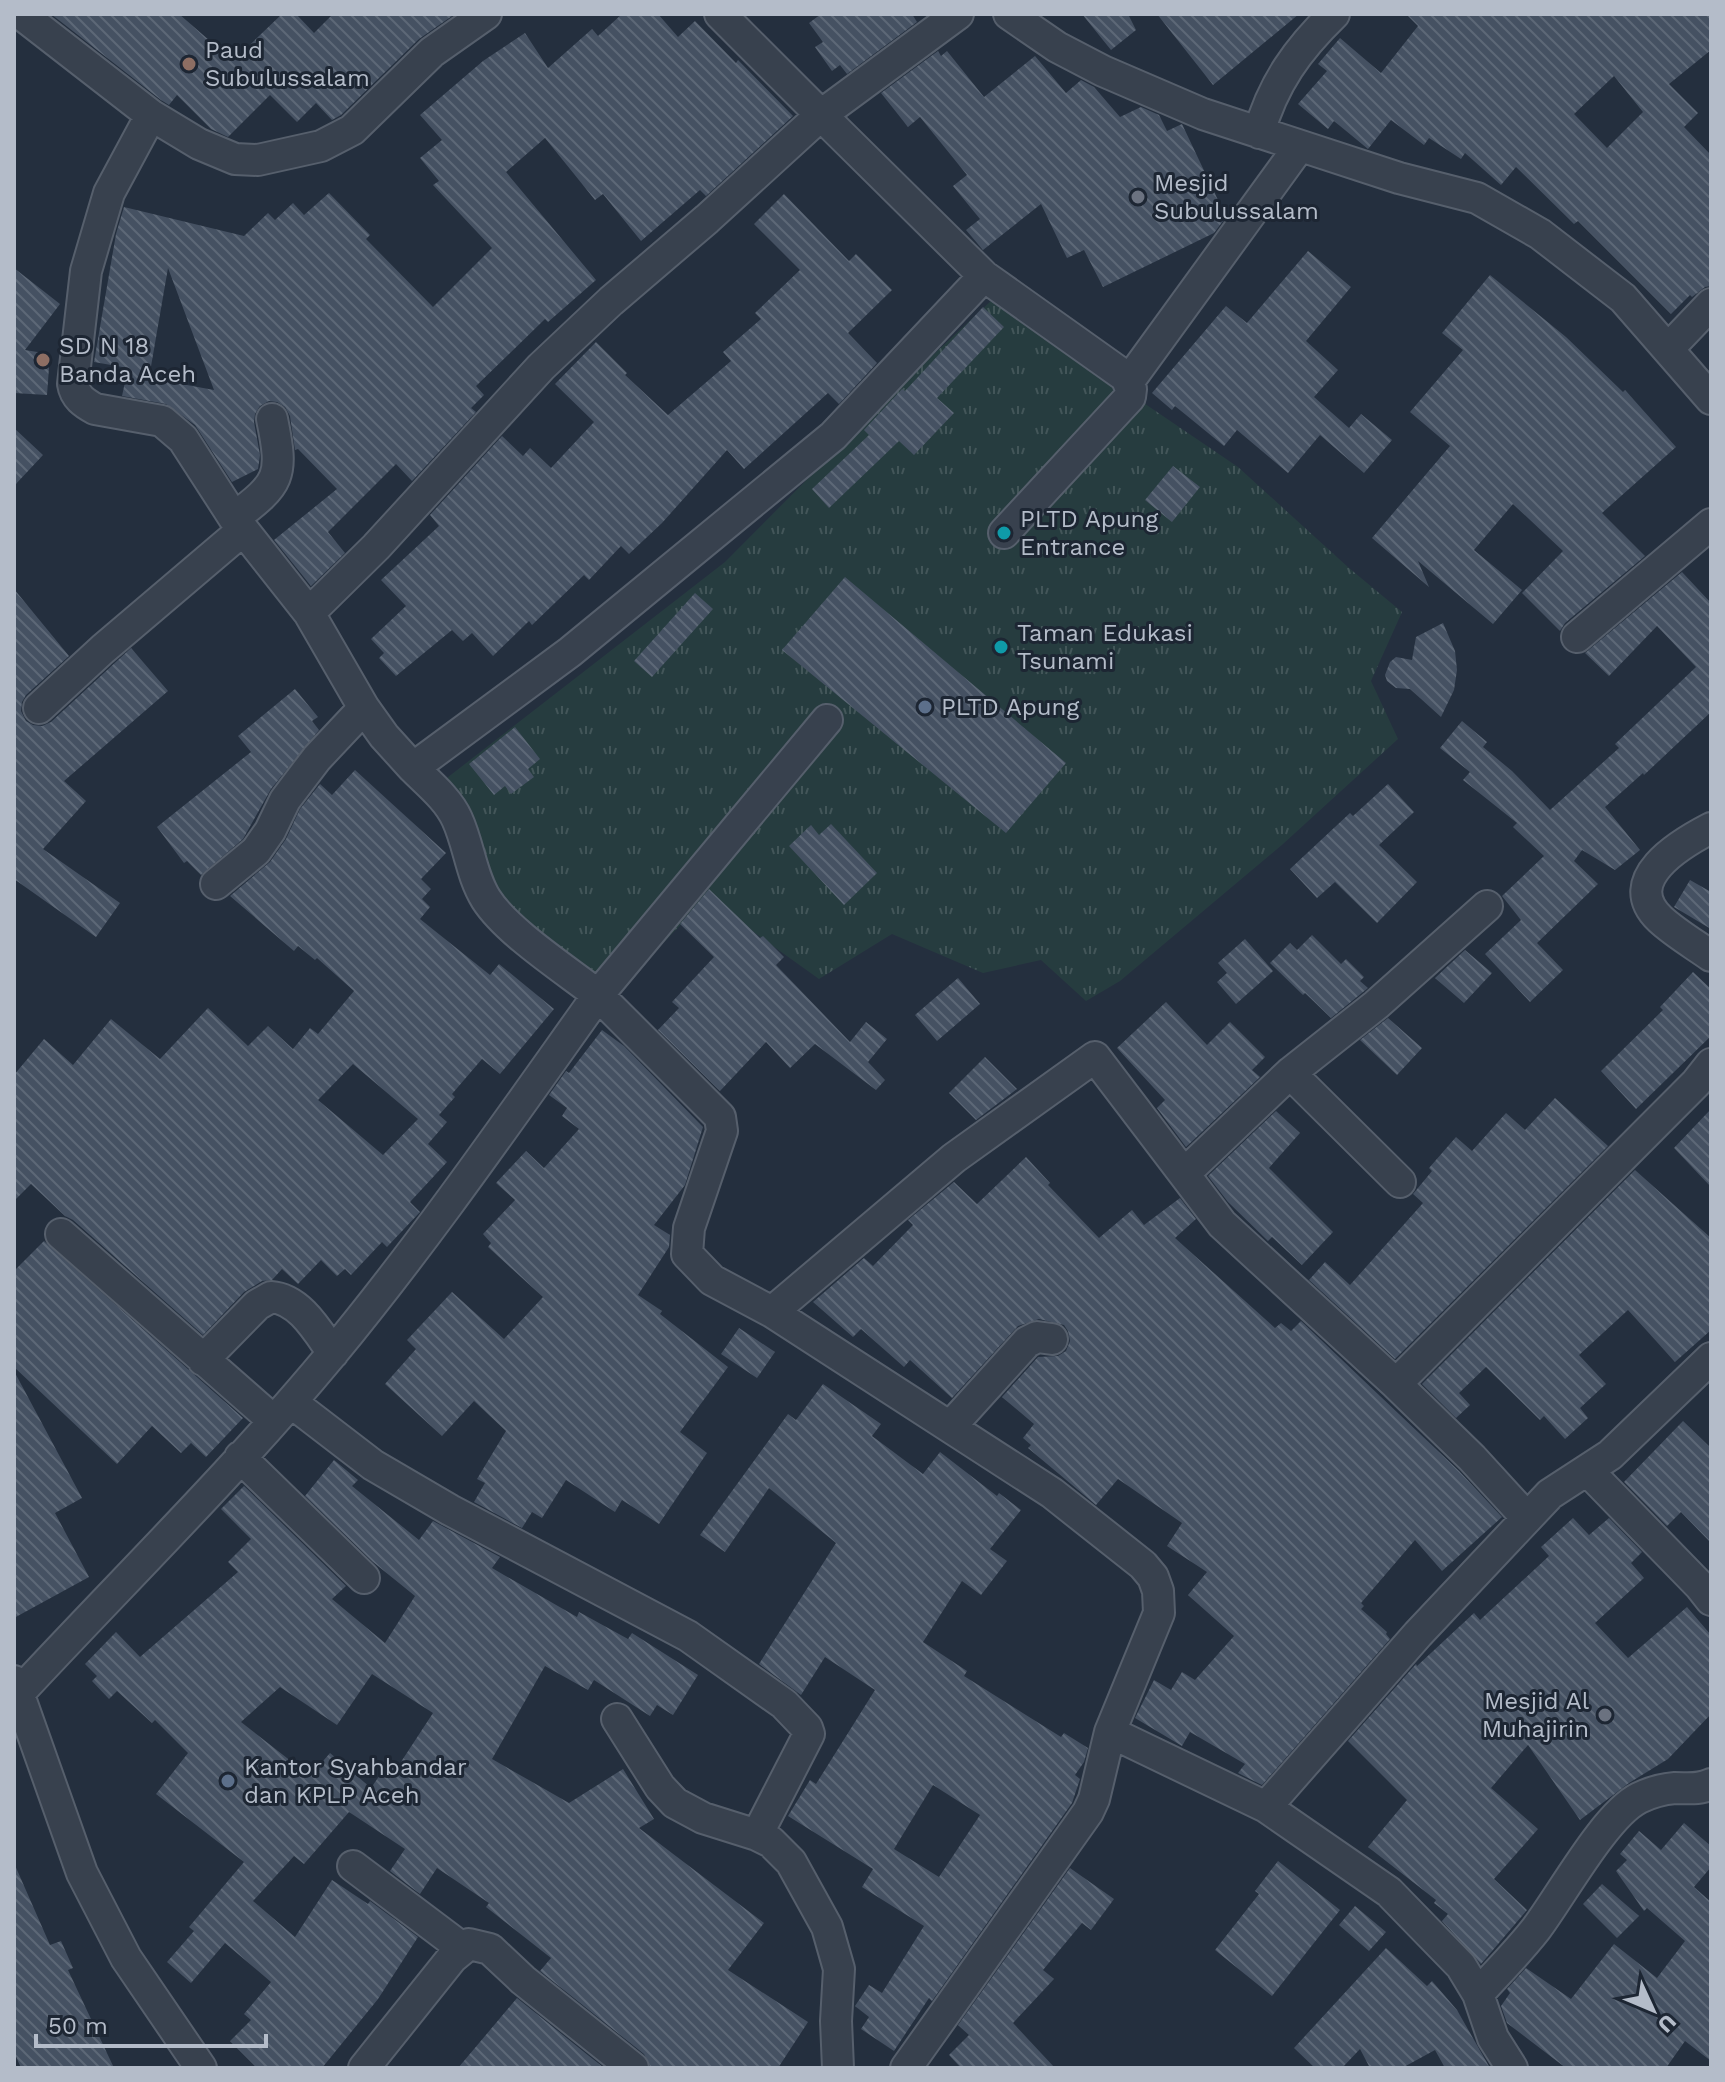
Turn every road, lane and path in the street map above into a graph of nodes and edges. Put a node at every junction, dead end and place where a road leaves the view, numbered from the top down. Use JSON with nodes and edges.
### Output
{"nodes":[{"id":1,"x":486,"y":14,"type":"edge"},
{"id":2,"x":720,"y":14,"type":"edge"},
{"id":3,"x":958,"y":14,"type":"edge"},
{"id":4,"x":1009,"y":14,"type":"edge"},
{"id":5,"x":1334,"y":14,"type":"edge"},
{"id":6,"x":33,"y":18,"type":"edge"},
{"id":7,"x":151,"y":115,"type":"junction"},
{"id":8,"x":821,"y":115,"type":"junction"},
{"id":9,"x":1259,"y":133,"type":"junction"},
{"id":10,"x":1299,"y":147,"type":"junction"},
{"id":11,"x":984,"y":276,"type":"junction"},
{"id":12,"x":1711,"y":304,"type":"edge"},
{"id":13,"x":1669,"y":348,"type":"junction"},
{"id":14,"x":1129,"y":381,"type":"junction"},
{"id":15,"x":1711,"y":399,"type":"edge"},
{"id":16,"x":272,"y":419,"type":"dead end"},
{"id":17,"x":238,"y":524,"type":"junction"},
{"id":18,"x":1711,"y":524,"type":"edge"},
{"id":19,"x":1004,"y":533,"type":"dead end"},
{"id":20,"x":309,"y":613,"type":"junction"},
{"id":21,"x":1577,"y":637,"type":"dead end"},
{"id":22,"x":39,"y":708,"type":"dead end"},
{"id":23,"x":364,"y":708,"type":"junction"},
{"id":24,"x":827,"y":720,"type":"dead end"},
{"id":25,"x":413,"y":768,"type":"junction"},
{"id":26,"x":1711,"y":828,"type":"edge"},
{"id":27,"x":216,"y":884,"type":"dead end"},
{"id":28,"x":1487,"y":906,"type":"dead end"},
{"id":29,"x":1711,"y":956,"type":"edge"},
{"id":30,"x":598,"y":995,"type":"junction"},
{"id":31,"x":1711,"y":1064,"type":"edge"},
{"id":32,"x":1290,"y":1073,"type":"junction"},
{"id":33,"x":1185,"y":1173,"type":"junction"},
{"id":34,"x":1400,"y":1182,"type":"dead end"},
{"id":35,"x":61,"y":1234,"type":"dead end"},
{"id":36,"x":772,"y":1312,"type":"junction"},
{"id":37,"x":1052,"y":1339,"type":"dead end"},
{"id":38,"x":333,"y":1353,"type":"junction"},
{"id":39,"x":1711,"y":1358,"type":"edge"},
{"id":40,"x":203,"y":1360,"type":"junction"},
{"id":41,"x":1396,"y":1384,"type":"junction"},
{"id":42,"x":282,"y":1412,"type":"junction"},
{"id":43,"x":950,"y":1427,"type":"junction"},
{"id":44,"x":240,"y":1457,"type":"junction"},
{"id":45,"x":1588,"y":1471,"type":"junction"},
{"id":46,"x":1527,"y":1518,"type":"junction"},
{"id":47,"x":364,"y":1578,"type":"dead end"},
{"id":48,"x":1711,"y":1600,"type":"edge"},
{"id":49,"x":16,"y":1687,"type":"edge"},
{"id":50,"x":617,"y":1719,"type":"dead end"},
{"id":51,"x":1110,"y":1732,"type":"junction"},
{"id":52,"x":1711,"y":1784,"type":"edge"},
{"id":53,"x":1266,"y":1807,"type":"junction"},
{"id":54,"x":757,"y":1835,"type":"junction"},
{"id":55,"x":353,"y":1866,"type":"dead end"},
{"id":56,"x":462,"y":1948,"type":"junction"},
{"id":57,"x":1478,"y":1994,"type":"junction"},
{"id":58,"x":201,"y":2068,"type":"edge"},
{"id":59,"x":364,"y":2068,"type":"edge"},
{"id":60,"x":633,"y":2068,"type":"edge"},
{"id":61,"x":838,"y":2068,"type":"edge"},
{"id":62,"x":906,"y":2068,"type":"edge"},
{"id":63,"x":1512,"y":2068,"type":"edge"}],
"edges":[{"from":1,"to":7,"type":"street"},
{"from":2,"to":8,"type":"street"},
{"from":3,"to":8,"type":"street"},
{"from":4,"to":9,"type":"street"},
{"from":5,"to":9,"type":"street"},
{"from":6,"to":7,"type":"street"},
{"from":7,"to":17,"type":"street"},
{"from":8,"to":11,"type":"street"},
{"from":8,"to":20,"type":"street"},
{"from":9,"to":10,"type":"street"},
{"from":10,"to":13,"type":"street"},
{"from":10,"to":14,"type":"street"},
{"from":11,"to":14,"type":"street"},
{"from":11,"to":25,"type":"street"},
{"from":12,"to":13,"type":"street"},
{"from":13,"to":15,"type":"street"},
{"from":14,"to":19,"type":"street"},
{"from":16,"to":17,"type":"street"},
{"from":17,"to":20,"type":"street"},
{"from":17,"to":22,"type":"street"},
{"from":18,"to":21,"type":"street"},
{"from":20,"to":23,"type":"street"},
{"from":23,"to":25,"type":"street"},
{"from":23,"to":27,"type":"street"},
{"from":24,"to":30,"type":"street"},
{"from":25,"to":30,"type":"street"},
{"from":26,"to":29,"type":"street"},
{"from":28,"to":32,"type":"street"},
{"from":30,"to":36,"type":"street"},
{"from":30,"to":38,"type":"street"},
{"from":31,"to":41,"type":"street"},
{"from":32,"to":33,"type":"street"},
{"from":32,"to":34,"type":"street"},
{"from":33,"to":36,"type":"street"},
{"from":33,"to":41,"type":"street"},
{"from":35,"to":40,"type":"street"},
{"from":36,"to":43,"type":"street"},
{"from":37,"to":43,"type":"street"},
{"from":38,"to":40,"type":"street"},
{"from":38,"to":42,"type":"street"},
{"from":39,"to":45,"type":"street"},
{"from":40,"to":42,"type":"street"},
{"from":41,"to":46,"type":"street"},
{"from":42,"to":44,"type":"street"},
{"from":42,"to":54,"type":"street"},
{"from":43,"to":51,"type":"street"},
{"from":44,"to":47,"type":"street"},
{"from":44,"to":49,"type":"street"},
{"from":45,"to":46,"type":"street"},
{"from":45,"to":48,"type":"street"},
{"from":46,"to":53,"type":"street"},
{"from":49,"to":58,"type":"street"},
{"from":50,"to":54,"type":"street"},
{"from":51,"to":53,"type":"street"},
{"from":51,"to":62,"type":"street"},
{"from":52,"to":57,"type":"street"},
{"from":53,"to":57,"type":"street"},
{"from":54,"to":61,"type":"street"},
{"from":55,"to":56,"type":"street"},
{"from":56,"to":59,"type":"street"},
{"from":56,"to":60,"type":"street"},
{"from":57,"to":63,"type":"street"}]}
